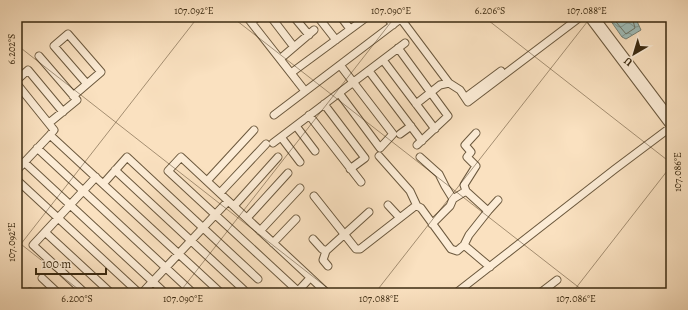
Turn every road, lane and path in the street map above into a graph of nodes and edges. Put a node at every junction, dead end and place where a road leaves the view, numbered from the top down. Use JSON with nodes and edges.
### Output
{"nodes":[{"id":1,"x":258,"y":17,"type":"edge"},
{"id":2,"x":271,"y":17,"type":"edge"},
{"id":3,"x":294,"y":17,"type":"edge"},
{"id":4,"x":318,"y":17,"type":"edge"},
{"id":5,"x":341,"y":17,"type":"edge"},
{"id":6,"x":365,"y":17,"type":"edge"},
{"id":7,"x":387,"y":17,"type":"edge"},
{"id":8,"x":572,"y":17,"type":"edge"},
{"id":9,"x":579,"y":17,"type":"edge"},
{"id":10,"x":592,"y":17,"type":"edge"},
{"id":11,"x":402,"y":18,"type":"edge"},
{"id":12,"x":249,"y":20,"type":"edge"},
{"id":13,"x":393,"y":25,"type":"junction"},
{"id":14,"x":350,"y":29,"type":"junction"},
{"id":15,"x":336,"y":40,"type":"junction"},
{"id":16,"x":405,"y":43,"type":"dead end"},
{"id":17,"x":294,"y":47,"type":"junction"},
{"id":18,"x":398,"y":48,"type":"junction"},
{"id":19,"x":39,"y":56,"type":"dead end"},
{"id":20,"x":280,"y":59,"type":"junction"},
{"id":21,"x":383,"y":60,"type":"junction"},
{"id":22,"x":340,"y":64,"type":"junction"},
{"id":23,"x":369,"y":70,"type":"junction"},
{"id":24,"x":291,"y":73,"type":"junction"},
{"id":25,"x":17,"y":80,"type":"edge"},
{"id":26,"x":354,"y":82,"type":"junction"},
{"id":27,"x":449,"y":83,"type":"junction"},
{"id":28,"x":17,"y":84,"type":"edge"},
{"id":29,"x":87,"y":84,"type":"junction"},
{"id":30,"x":305,"y":91,"type":"junction"},
{"id":31,"x":431,"y":92,"type":"junction"},
{"id":32,"x":339,"y":94,"type":"junction"},
{"id":33,"x":73,"y":96,"type":"junction"},
{"id":34,"x":466,"y":97,"type":"junction"},
{"id":35,"x":324,"y":104,"type":"junction"},
{"id":36,"x":416,"y":104,"type":"junction"},
{"id":37,"x":63,"y":112,"type":"junction"},
{"id":38,"x":274,"y":115,"type":"dead end"},
{"id":39,"x":309,"y":115,"type":"junction"},
{"id":40,"x":671,"y":118,"type":"edge"},
{"id":41,"x":49,"y":123,"type":"junction"},
{"id":42,"x":296,"y":126,"type":"junction"},
{"id":43,"x":411,"y":126,"type":"junction"},
{"id":44,"x":671,"y":127,"type":"edge"},
{"id":45,"x":435,"y":129,"type":"junction"},
{"id":46,"x":254,"y":130,"type":"dead end"},
{"id":47,"x":476,"y":132,"type":"dead end"},
{"id":48,"x":400,"y":134,"type":"dead end"},
{"id":49,"x":50,"y":135,"type":"junction"},
{"id":50,"x":281,"y":137,"type":"junction"},
{"id":51,"x":37,"y":148,"type":"junction"},
{"id":52,"x":315,"y":151,"type":"dead end"},
{"id":53,"x":379,"y":156,"type":"dead end"},
{"id":54,"x":420,"y":157,"type":"dead end"},
{"id":55,"x":278,"y":158,"type":"dead end"},
{"id":56,"x":24,"y":162,"type":"junction"},
{"id":57,"x":300,"y":162,"type":"dead end"},
{"id":58,"x":350,"y":169,"type":"junction"},
{"id":59,"x":17,"y":170,"type":"edge"},
{"id":60,"x":115,"y":170,"type":"junction"},
{"id":61,"x":288,"y":173,"type":"dead end"},
{"id":62,"x":96,"y":178,"type":"junction"},
{"id":63,"x":17,"y":180,"type":"edge"},
{"id":64,"x":207,"y":181,"type":"junction"},
{"id":65,"x":361,"y":182,"type":"dead end"},
{"id":66,"x":102,"y":184,"type":"junction"},
{"id":67,"x":300,"y":188,"type":"dead end"},
{"id":68,"x":83,"y":191,"type":"junction"},
{"id":69,"x":466,"y":191,"type":"junction"},
{"id":70,"x":220,"y":193,"type":"junction"},
{"id":71,"x":314,"y":196,"type":"dead end"},
{"id":72,"x":453,"y":199,"type":"junction"},
{"id":73,"x":498,"y":200,"type":"dead end"},
{"id":74,"x":231,"y":203,"type":"junction"},
{"id":75,"x":70,"y":205,"type":"junction"},
{"id":76,"x":388,"y":205,"type":"dead end"},
{"id":77,"x":417,"y":206,"type":"junction"},
{"id":78,"x":369,"y":212,"type":"dead end"},
{"id":79,"x":488,"y":212,"type":"junction"},
{"id":80,"x":215,"y":214,"type":"junction"},
{"id":81,"x":58,"y":218,"type":"junction"},
{"id":82,"x":247,"y":218,"type":"junction"},
{"id":83,"x":400,"y":218,"type":"junction"},
{"id":84,"x":296,"y":219,"type":"dead end"},
{"id":85,"x":432,"y":224,"type":"junction"},
{"id":86,"x":203,"y":228,"type":"junction"},
{"id":87,"x":260,"y":231,"type":"junction"},
{"id":88,"x":45,"y":232,"type":"junction"},
{"id":89,"x":343,"y":234,"type":"junction"},
{"id":90,"x":313,"y":239,"type":"dead end"},
{"id":91,"x":191,"y":241,"type":"junction"},
{"id":92,"x":273,"y":243,"type":"junction"},
{"id":93,"x":464,"y":244,"type":"junction"},
{"id":94,"x":326,"y":251,"type":"junction"},
{"id":95,"x":178,"y":254,"type":"junction"},
{"id":96,"x":487,"y":264,"type":"junction"},
{"id":97,"x":328,"y":266,"type":"dead end"},
{"id":98,"x":166,"y":268,"type":"junction"},
{"id":99,"x":42,"y":278,"type":"dead end"},
{"id":100,"x":310,"y":278,"type":"junction"},
{"id":101,"x":258,"y":279,"type":"dead end"},
{"id":102,"x":557,"y":280,"type":"dead end"},
{"id":103,"x":153,"y":282,"type":"junction"},
{"id":104,"x":244,"y":290,"type":"dead end"},
{"id":105,"x":299,"y":292,"type":"edge"},
{"id":106,"x":459,"y":292,"type":"edge"},
{"id":107,"x":58,"y":293,"type":"edge"},
{"id":108,"x":85,"y":293,"type":"edge"},
{"id":109,"x":112,"y":293,"type":"edge"},
{"id":110,"x":139,"y":293,"type":"edge"},
{"id":111,"x":142,"y":293,"type":"edge"},
{"id":112,"x":165,"y":293,"type":"edge"},
{"id":113,"x":193,"y":293,"type":"edge"},
{"id":114,"x":220,"y":293,"type":"edge"},
{"id":115,"x":327,"y":293,"type":"edge"},
{"id":116,"x":540,"y":293,"type":"edge"}],
"edges":[{"from":1,"to":12,"type":"street"},
{"from":2,"to":17,"type":"street"},
{"from":3,"to":17,"type":"street"},
{"from":4,"to":15,"type":"street"},
{"from":5,"to":14,"type":"street"},
{"from":6,"to":14,"type":"street"},
{"from":7,"to":13,"type":"street"},
{"from":8,"to":34,"type":"street"},
{"from":9,"to":10,"type":"street"},
{"from":9,"to":34,"type":"street"},
{"from":10,"to":40,"type":"street"},
{"from":10,"to":44,"type":"street"},
{"from":11,"to":13,"type":"street"},
{"from":11,"to":27,"type":"street"},
{"from":12,"to":20,"type":"street"},
{"from":13,"to":22,"type":"street"},
{"from":14,"to":15,"type":"street"},
{"from":15,"to":24,"type":"street"},
{"from":16,"to":18,"type":"street"},
{"from":17,"to":20,"type":"street"},
{"from":18,"to":21,"type":"street"},
{"from":18,"to":31,"type":"street"},
{"from":19,"to":33,"type":"street"},
{"from":20,"to":24,"type":"street"},
{"from":21,"to":23,"type":"street"},
{"from":21,"to":36,"type":"street"},
{"from":22,"to":26,"type":"street"},
{"from":22,"to":30,"type":"street"},
{"from":23,"to":26,"type":"street"},
{"from":23,"to":43,"type":"street"},
{"from":24,"to":30,"type":"street"},
{"from":25,"to":37,"type":"street"},
{"from":26,"to":32,"type":"street"},
{"from":26,"to":32,"type":"street"},
{"from":27,"to":31,"type":"street"},
{"from":27,"to":34,"type":"street"},
{"from":28,"to":41,"type":"street"},
{"from":29,"to":29,"type":"street"},
{"from":29,"to":33,"type":"street"},
{"from":30,"to":38,"type":"street"},
{"from":31,"to":36,"type":"street"},
{"from":31,"to":45,"type":"street"},
{"from":32,"to":35,"type":"street"},
{"from":33,"to":37,"type":"street"},
{"from":35,"to":39,"type":"street"},
{"from":35,"to":58,"type":"street"},
{"from":36,"to":45,"type":"street"},
{"from":37,"to":41,"type":"street"},
{"from":39,"to":42,"type":"street"},
{"from":39,"to":58,"type":"street"},
{"from":41,"to":49,"type":"street"},
{"from":42,"to":50,"type":"street"},
{"from":42,"to":52,"type":"street"},
{"from":43,"to":45,"type":"street"},
{"from":43,"to":48,"type":"street"},
{"from":44,"to":96,"type":"street"},
{"from":46,"to":64,"type":"street"},
{"from":47,"to":69,"type":"street"},
{"from":49,"to":51,"type":"street"},
{"from":49,"to":62,"type":"street"},
{"from":50,"to":57,"type":"street"},
{"from":50,"to":70,"type":"street"},
{"from":51,"to":56,"type":"street"},
{"from":51,"to":68,"type":"street"},
{"from":53,"to":77,"type":"street"},
{"from":54,"to":72,"type":"street"},
{"from":55,"to":74,"type":"street"},
{"from":56,"to":59,"type":"street"},
{"from":56,"to":75,"type":"street"},
{"from":58,"to":65,"type":"street"},
{"from":60,"to":66,"type":"street"},
{"from":60,"to":86,"type":"street"},
{"from":60,"to":91,"type":"street"},
{"from":61,"to":82,"type":"street"},
{"from":62,"to":66,"type":"street"},
{"from":62,"to":68,"type":"street"},
{"from":63,"to":81,"type":"street"},
{"from":64,"to":70,"type":"street"},
{"from":64,"to":80,"type":"street"},
{"from":66,"to":95,"type":"street"},
{"from":67,"to":87,"type":"street"},
{"from":68,"to":75,"type":"street"},
{"from":68,"to":98,"type":"street"},
{"from":69,"to":72,"type":"street"},
{"from":69,"to":79,"type":"street"},
{"from":70,"to":74,"type":"street"},
{"from":71,"to":89,"type":"street"},
{"from":72,"to":85,"type":"street"},
{"from":73,"to":79,"type":"street"},
{"from":74,"to":80,"type":"street"},
{"from":74,"to":82,"type":"street"},
{"from":75,"to":81,"type":"street"},
{"from":75,"to":103,"type":"street"},
{"from":76,"to":83,"type":"street"},
{"from":77,"to":83,"type":"street"},
{"from":77,"to":85,"type":"street"},
{"from":78,"to":89,"type":"street"},
{"from":79,"to":93,"type":"street"},
{"from":80,"to":86,"type":"street"},
{"from":80,"to":105,"type":"street"},
{"from":81,"to":88,"type":"street"},
{"from":81,"to":110,"type":"street"},
{"from":82,"to":87,"type":"street"},
{"from":83,"to":89,"type":"street"},
{"from":84,"to":92,"type":"street"},
{"from":85,"to":93,"type":"street"},
{"from":86,"to":91,"type":"street"},
{"from":86,"to":101,"type":"street"},
{"from":87,"to":92,"type":"street"},
{"from":88,"to":108,"type":"street"},
{"from":88,"to":109,"type":"street"},
{"from":89,"to":94,"type":"street"},
{"from":90,"to":94,"type":"street"},
{"from":91,"to":95,"type":"street"},
{"from":91,"to":104,"type":"street"},
{"from":92,"to":100,"type":"street"},
{"from":93,"to":96,"type":"street"},
{"from":94,"to":97,"type":"street"},
{"from":95,"to":98,"type":"street"},
{"from":95,"to":114,"type":"street"},
{"from":96,"to":106,"type":"street"},
{"from":98,"to":103,"type":"street"},
{"from":98,"to":113,"type":"street"},
{"from":99,"to":107,"type":"street"},
{"from":100,"to":105,"type":"street"},
{"from":100,"to":115,"type":"street"},
{"from":102,"to":116,"type":"street"},
{"from":103,"to":111,"type":"street"},
{"from":103,"to":112,"type":"street"}]}
